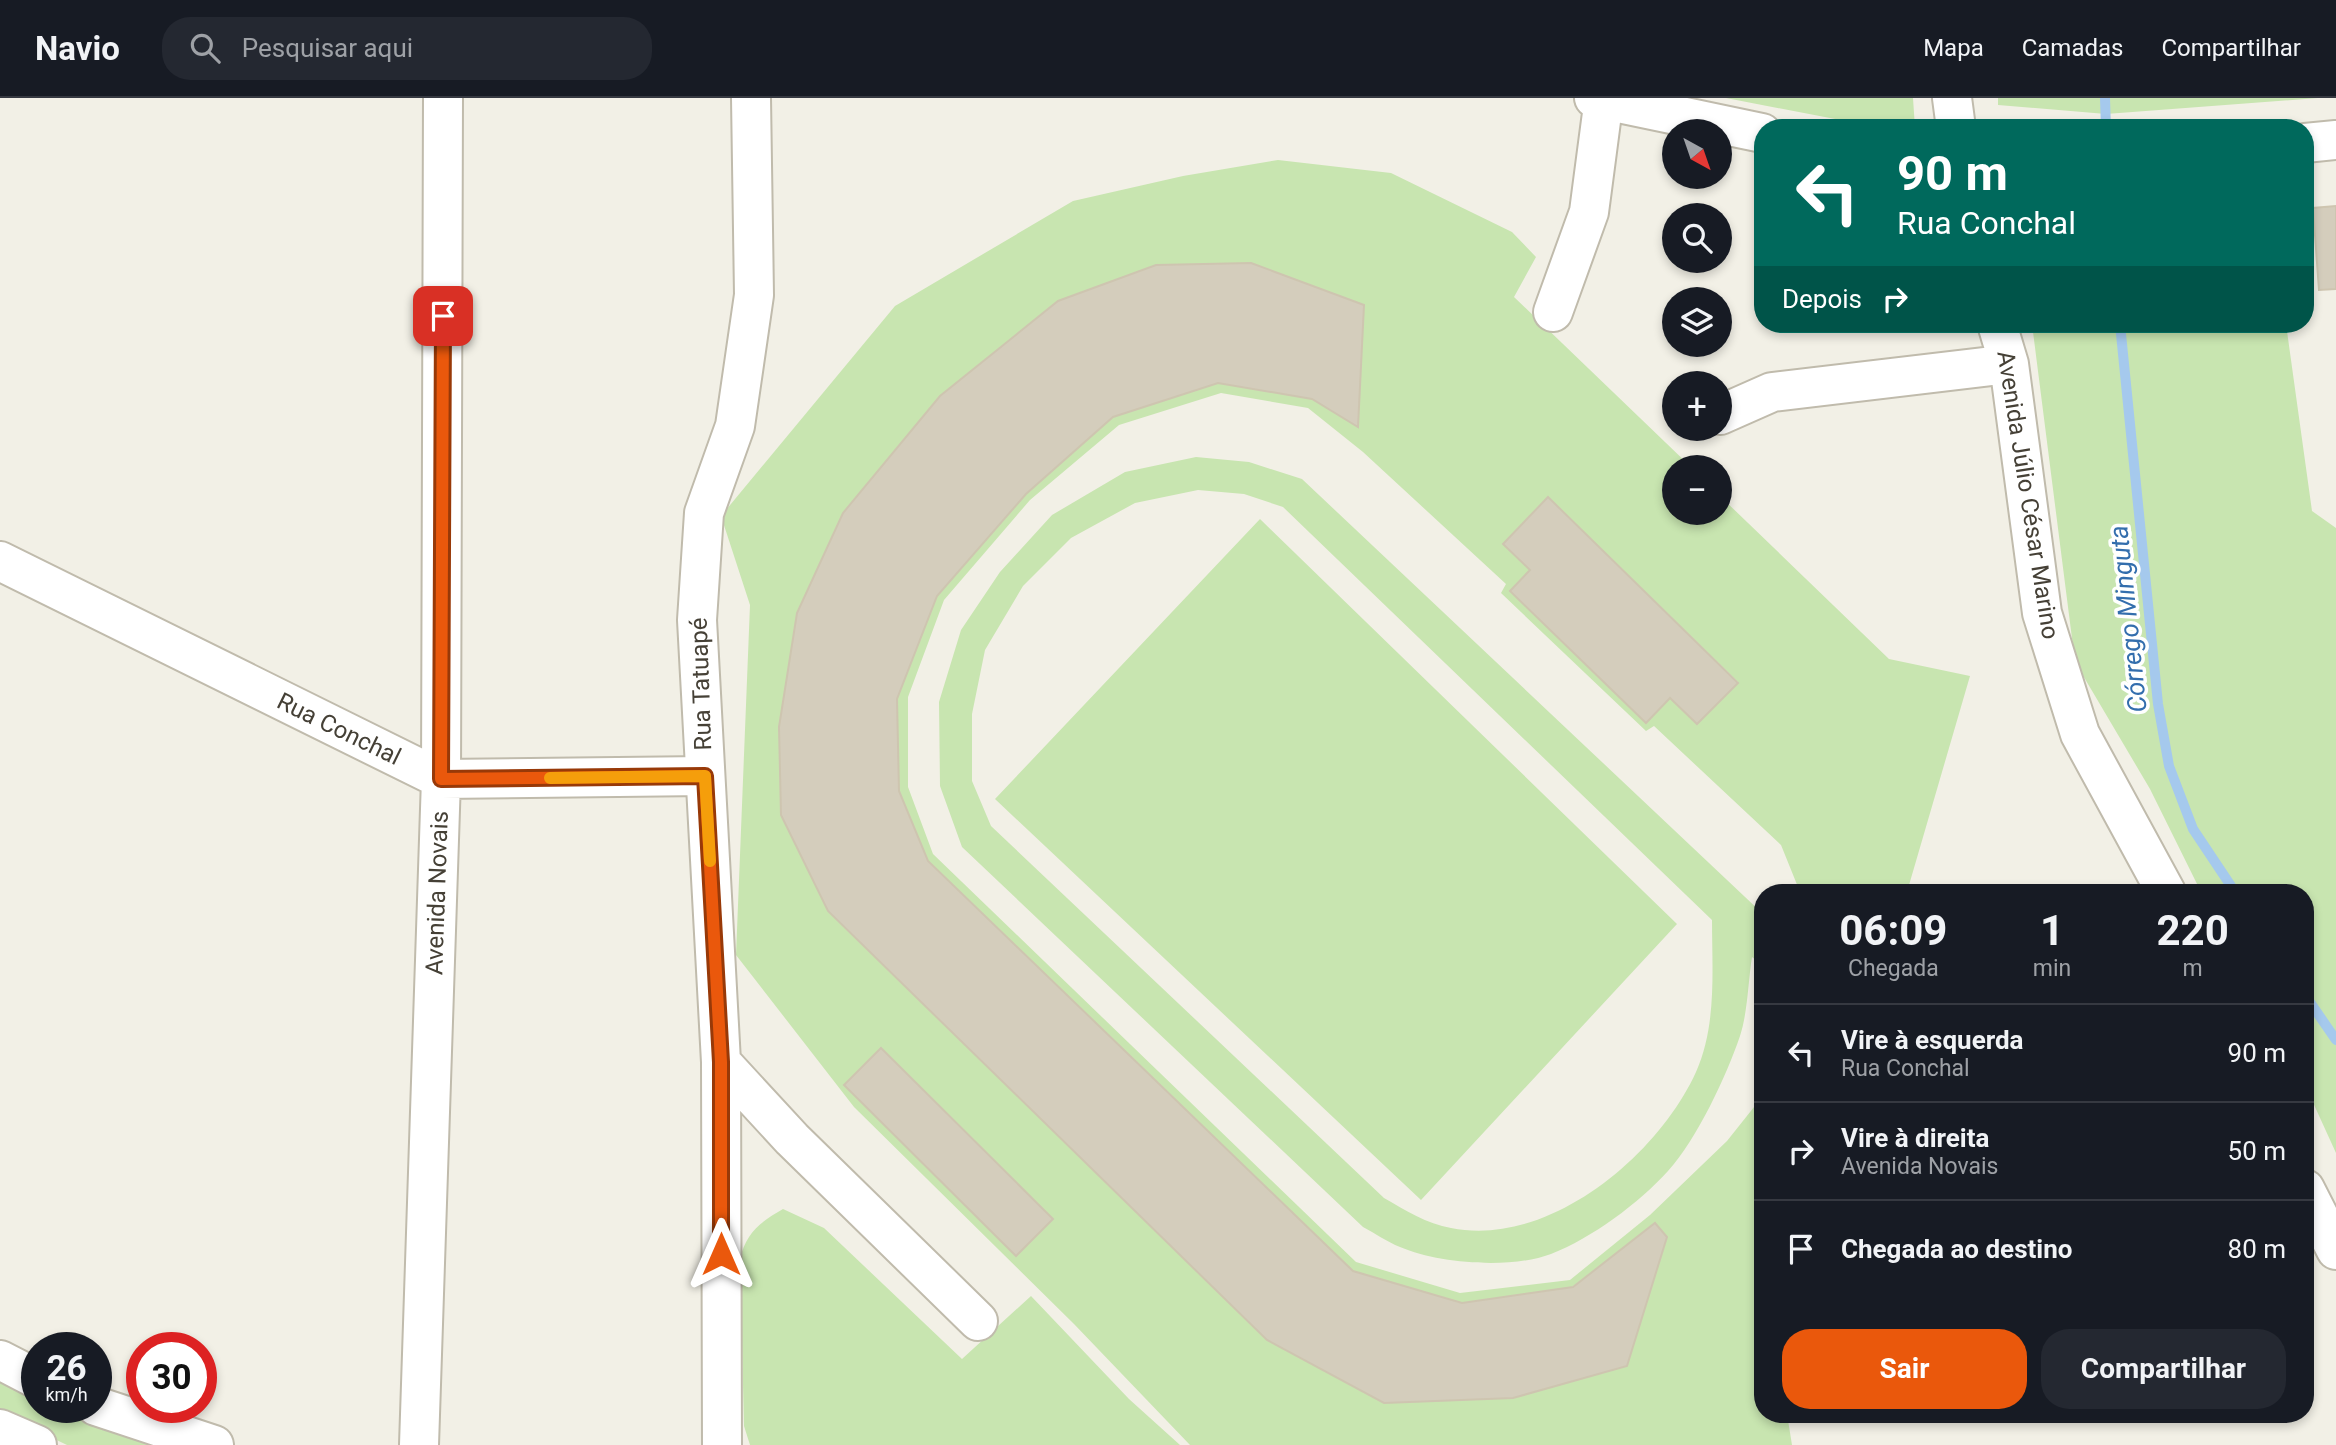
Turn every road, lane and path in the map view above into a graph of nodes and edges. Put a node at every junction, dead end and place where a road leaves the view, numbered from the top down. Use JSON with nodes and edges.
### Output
{"nodes":[{"id":1,"x":443,"y":98,"type":"edge"},
{"id":2,"x":751,"y":98,"type":"edge"},
{"id":3,"x":1594,"y":98,"type":"edge"},
{"id":4,"x":1604,"y":98,"type":"edge"},
{"id":5,"x":1952,"y":98,"type":"edge"},
{"id":6,"x":1955,"y":119,"type":"edge"},
{"id":7,"x":1754,"y":131,"type":"edge"},
{"id":8,"x":2336,"y":140,"type":"edge"},
{"id":9,"x":2314,"y":142,"type":"edge"},
{"id":10,"x":1553,"y":312,"type":"dead end"},
{"id":11,"x":2000,"y":333,"type":"edge"},
{"id":12,"x":2009,"y":364,"type":"junction"},
{"id":13,"x":1732,"y":410,"type":"edge"},
{"id":14,"x":0,"y":561,"type":"edge"},
{"id":15,"x":705,"y":776,"type":"junction"},
{"id":16,"x":441,"y":779,"type":"junction"},
{"id":17,"x":2162,"y":884,"type":"edge"},
{"id":18,"x":721,"y":1062,"type":"junction"},
{"id":19,"x":2314,"y":1207,"type":"edge"},
{"id":20,"x":2336,"y":1250,"type":"edge"},
{"id":21,"x":978,"y":1321,"type":"dead end"},
{"id":22,"x":0,"y":1360,"type":"edge"},
{"id":23,"x":21,"y":1371,"type":"edge"},
{"id":24,"x":112,"y":1413,"type":"edge"},
{"id":25,"x":0,"y":1429,"type":"edge"},
{"id":26,"x":421,"y":1442,"type":"edge"},
{"id":27,"x":37,"y":1445,"type":"edge"},
{"id":28,"x":214,"y":1445,"type":"edge"},
{"id":29,"x":722,"y":1445,"type":"edge"}],
"edges":[{"from":1,"to":16,"type":"street","name":"Avenida Novais"},
{"from":2,"to":15,"type":"street","name":"Rua Tatuapé"},
{"from":3,"to":4,"type":"street"},
{"from":4,"to":7,"type":"street"},
{"from":4,"to":10,"type":"street"},
{"from":5,"to":6,"type":"street"},
{"from":8,"to":9,"type":"street"},
{"from":11,"to":12,"type":"street","name":"Avenida Júlio César Marino"},
{"from":12,"to":13,"type":"street"},
{"from":12,"to":17,"type":"street","name":"Avenida Júlio César Marino"},
{"from":14,"to":16,"type":"street","name":"Rua Conchal"},
{"from":15,"to":16,"type":"street","name":"Rua Conchal"},
{"from":15,"to":18,"type":"street","name":"Rua Tatuapé"},
{"from":16,"to":26,"type":"street","name":"Avenida Novais"},
{"from":18,"to":21,"type":"street"},
{"from":18,"to":29,"type":"street","name":"Rua Tatuapé"},
{"from":19,"to":20,"type":"street"},
{"from":22,"to":23,"type":"street"},
{"from":24,"to":28,"type":"street"},
{"from":25,"to":27,"type":"street"}]}
